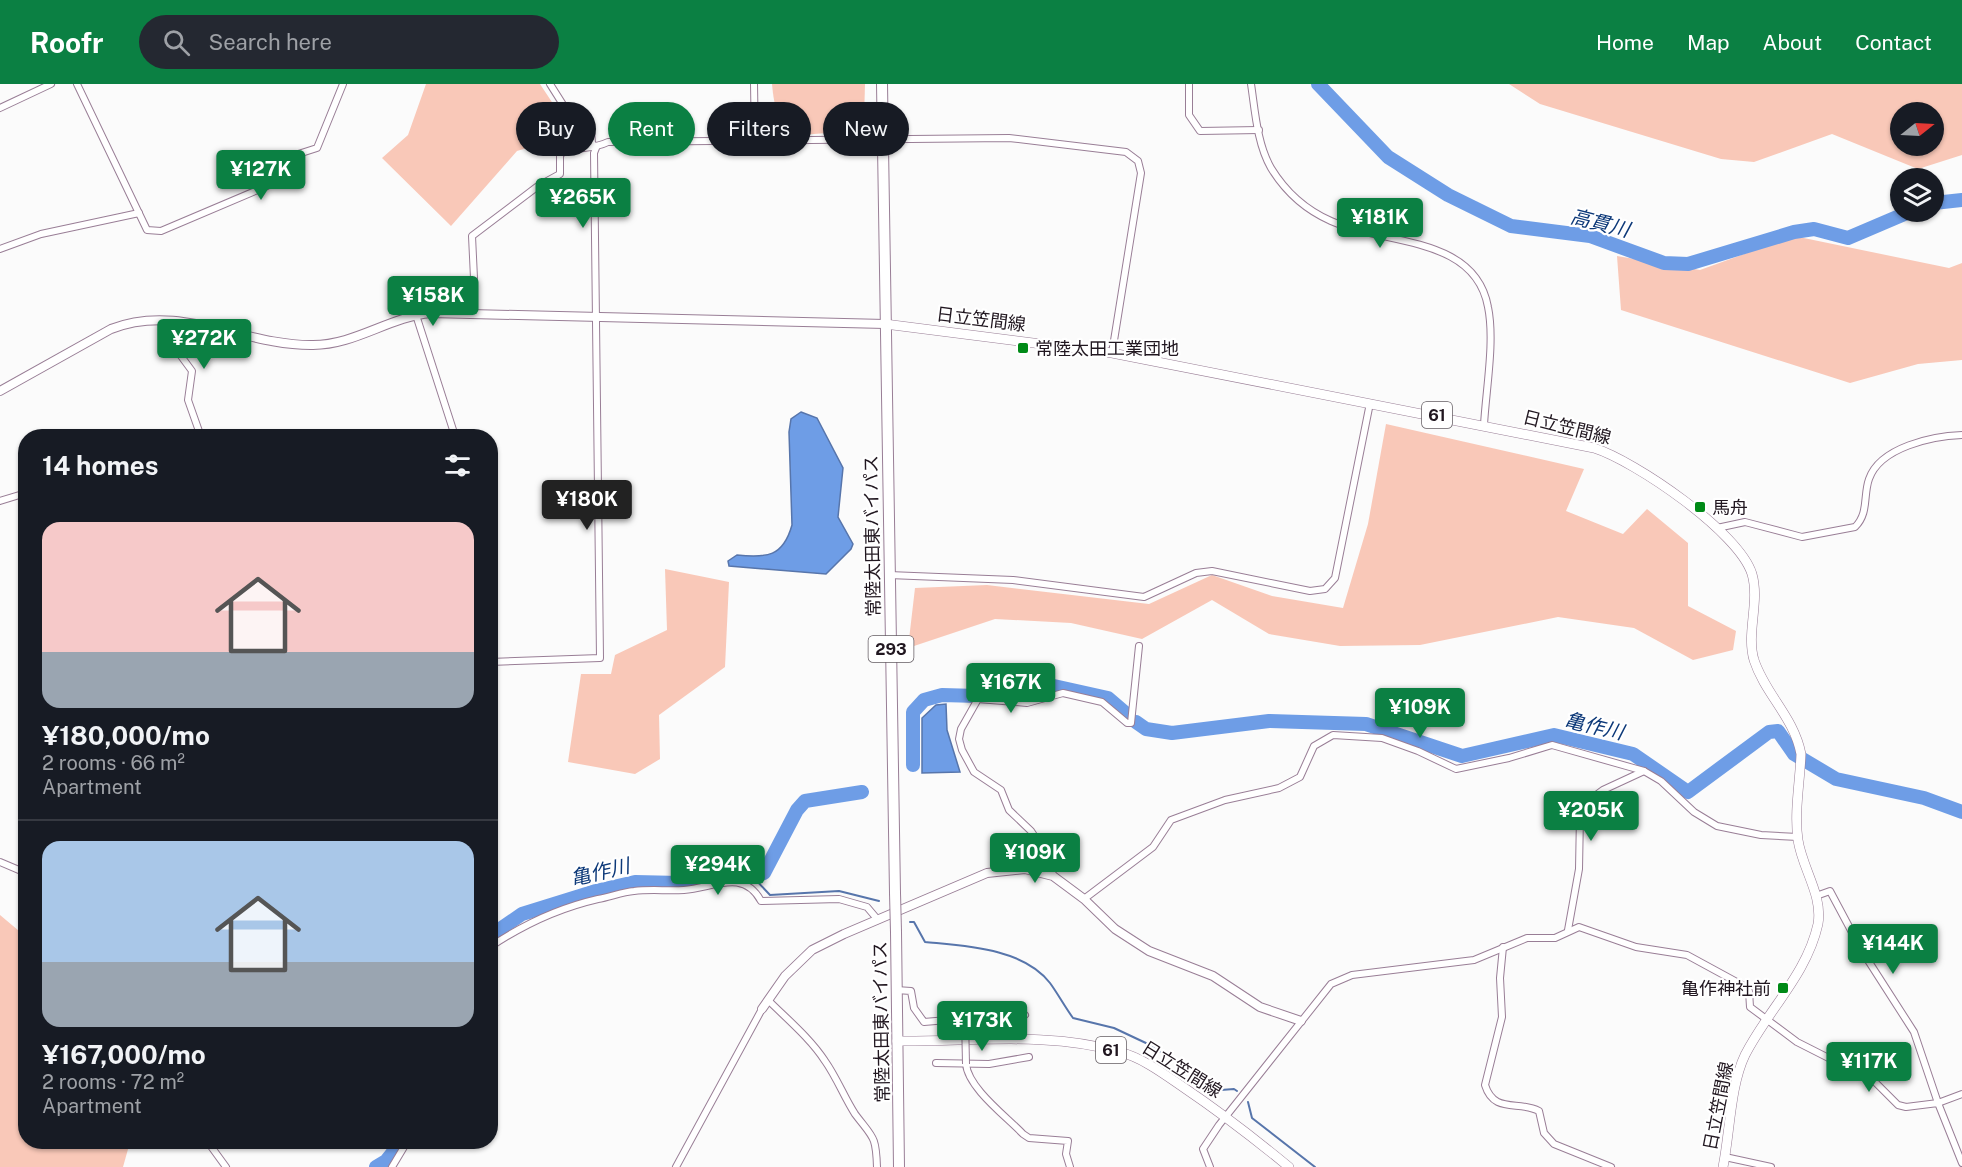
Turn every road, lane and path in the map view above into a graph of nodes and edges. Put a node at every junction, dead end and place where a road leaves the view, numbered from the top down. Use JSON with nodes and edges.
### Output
{"nodes":[{"id":1,"x":51,"y":84,"type":"edge"},
{"id":2,"x":77,"y":84,"type":"edge"},
{"id":3,"x":343,"y":84,"type":"edge"},
{"id":4,"x":550,"y":84,"type":"edge"},
{"id":5,"x":754,"y":84,"type":"edge"},
{"id":6,"x":882,"y":84,"type":"edge"},
{"id":7,"x":1189,"y":84,"type":"edge"},
{"id":8,"x":1251,"y":84,"type":"edge"},
{"id":9,"x":561,"y":102,"type":"edge"},
{"id":10,"x":754,"y":102,"type":"edge"},
{"id":11,"x":882,"y":102,"type":"edge"},
{"id":12,"x":0,"y":108,"type":"edge"},
{"id":13,"x":1258,"y":130,"type":"junction"},
{"id":14,"x":909,"y":140,"type":"edge"},
{"id":15,"x":707,"y":142,"type":"edge"},
{"id":16,"x":596,"y":148,"type":"edge"},
{"id":17,"x":560,"y":156,"type":"edge"},
{"id":18,"x":594,"y":156,"type":"edge"},
{"id":19,"x":882,"y":156,"type":"edge"},
{"id":20,"x":139,"y":213,"type":"junction"},
{"id":21,"x":0,"y":249,"type":"edge"},
{"id":22,"x":438,"y":314,"type":"junction"},
{"id":23,"x":416,"y":315,"type":"junction"},
{"id":24,"x":596,"y":318,"type":"junction"},
{"id":25,"x":885,"y":324,"type":"junction"},
{"id":26,"x":236,"y":332,"type":"junction"},
{"id":27,"x":1112,"y":352,"type":"junction"},
{"id":28,"x":0,"y":391,"type":"edge"},
{"id":29,"x":1370,"y":402,"type":"junction"},
{"id":30,"x":1484,"y":425,"type":"junction"},
{"id":31,"x":198,"y":429,"type":"edge"},
{"id":32,"x":453,"y":429,"type":"edge"},
{"id":33,"x":1962,"y":435,"type":"edge"},
{"id":34,"x":18,"y":495,"type":"edge"},
{"id":35,"x":0,"y":501,"type":"edge"},
{"id":36,"x":1717,"y":528,"type":"junction"},
{"id":37,"x":889,"y":575,"type":"junction"},
{"id":38,"x":1138,"y":646,"type":"dead end"},
{"id":39,"x":498,"y":662,"type":"edge"},
{"id":40,"x":1644,"y":771,"type":"junction"},
{"id":41,"x":1798,"y":837,"type":"junction"},
{"id":42,"x":0,"y":861,"type":"edge"},
{"id":43,"x":18,"y":869,"type":"edge"},
{"id":44,"x":1053,"y":876,"type":"junction"},
{"id":45,"x":1816,"y":896,"type":"junction"},
{"id":46,"x":1084,"y":899,"type":"junction"},
{"id":47,"x":878,"y":920,"type":"junction"},
{"id":48,"x":1568,"y":930,"type":"junction"},
{"id":49,"x":498,"y":942,"type":"edge"},
{"id":50,"x":1503,"y":947,"type":"junction"},
{"id":51,"x":896,"y":990,"type":"junction"},
{"id":52,"x":768,"y":1000,"type":"junction"},
{"id":53,"x":762,"y":1009,"type":"joint"},
{"id":54,"x":1025,"y":1015,"type":"dead end"},
{"id":55,"x":966,"y":1018,"type":"junction"},
{"id":56,"x":1768,"y":1019,"type":"junction"},
{"id":57,"x":1301,"y":1021,"type":"junction"},
{"id":58,"x":897,"y":1041,"type":"junction"},
{"id":59,"x":1029,"y":1057,"type":"dead end"},
{"id":60,"x":936,"y":1063,"type":"dead end"},
{"id":61,"x":966,"y":1064,"type":"junction"},
{"id":62,"x":1962,"y":1094,"type":"edge"},
{"id":63,"x":1938,"y":1103,"type":"junction"},
{"id":64,"x":1226,"y":1116,"type":"junction"},
{"id":65,"x":213,"y":1149,"type":"edge"},
{"id":66,"x":403,"y":1149,"type":"edge"},
{"id":67,"x":1725,"y":1157,"type":"junction"},
{"id":68,"x":1962,"y":1163,"type":"edge"},
{"id":69,"x":226,"y":1167,"type":"edge"},
{"id":70,"x":392,"y":1167,"type":"edge"},
{"id":71,"x":676,"y":1167,"type":"edge"},
{"id":72,"x":878,"y":1167,"type":"edge"},
{"id":73,"x":899,"y":1167,"type":"edge"},
{"id":74,"x":1070,"y":1167,"type":"edge"},
{"id":75,"x":1210,"y":1167,"type":"edge"},
{"id":76,"x":1289,"y":1167,"type":"edge"},
{"id":77,"x":1611,"y":1167,"type":"edge"},
{"id":78,"x":1723,"y":1167,"type":"edge"},
{"id":79,"x":1771,"y":1167,"type":"edge"}],
"edges":[{"from":1,"to":12,"type":"street"},
{"from":2,"to":20,"type":"street"},
{"from":3,"to":20,"type":"street"},
{"from":4,"to":9,"type":"street"},
{"from":5,"to":10,"type":"street"},
{"from":6,"to":11,"type":"highway","name":"常陸太田東バイパス","number":"293"},
{"from":7,"to":13,"type":"street"},
{"from":8,"to":13,"type":"street"},
{"from":13,"to":30,"type":"street"},
{"from":14,"to":27,"type":"street"},
{"from":15,"to":16,"type":"street"},
{"from":17,"to":22,"type":"street"},
{"from":18,"to":24,"type":"street"},
{"from":19,"to":25,"type":"highway","name":"常陸太田東バイパス","number":"293"},
{"from":20,"to":21,"type":"street"},
{"from":22,"to":23,"type":"street"},
{"from":22,"to":24,"type":"street"},
{"from":23,"to":26,"type":"street"},
{"from":23,"to":32,"type":"street"},
{"from":24,"to":25,"type":"street"},
{"from":24,"to":39,"type":"street"},
{"from":25,"to":27,"type":"main road","name":"日立笠間線","number":"61"},
{"from":25,"to":37,"type":"highway","name":"常陸太田東バイパス","number":"293"},
{"from":26,"to":28,"type":"street"},
{"from":26,"to":31,"type":"street"},
{"from":27,"to":29,"type":"main road","name":"日立笠間線","number":"61"},
{"from":29,"to":30,"type":"main road","name":"日立笠間線","number":"61"},
{"from":29,"to":37,"type":"street"},
{"from":30,"to":36,"type":"main road","name":"日立笠間線","number":"61"},
{"from":33,"to":36,"type":"street"},
{"from":34,"to":35,"type":"street"},
{"from":36,"to":41,"type":"main road","name":"日立笠間線","number":"61"},
{"from":37,"to":51,"type":"highway","name":"常陸太田東バイパス","number":"293","bridge":true},
{"from":38,"to":44,"type":"street"},
{"from":40,"to":41,"type":"street"},
{"from":40,"to":46,"type":"street"},
{"from":40,"to":48,"type":"street"},
{"from":41,"to":45,"type":"main road","name":"日立笠間線","number":"61"},
{"from":42,"to":43,"type":"street"},
{"from":44,"to":46,"type":"street"},
{"from":44,"to":47,"type":"street"},
{"from":45,"to":56,"type":"main road","name":"日立笠間線","number":"61"},
{"from":45,"to":63,"type":"street"},
{"from":46,"to":57,"type":"street"},
{"from":47,"to":49,"type":"street"},
{"from":47,"to":52,"type":"street"},
{"from":48,"to":50,"type":"street"},
{"from":48,"to":56,"type":"street"},
{"from":50,"to":57,"type":"street"},
{"from":50,"to":77,"type":"street"},
{"from":51,"to":55,"type":"street"},
{"from":51,"to":58,"type":"highway","name":"常陸太田東バイパス","number":"293"},
{"from":52,"to":53,"type":"street"},
{"from":52,"to":72,"type":"street"},
{"from":53,"to":71,"type":"street"},
{"from":54,"to":55,"type":"street"},
{"from":55,"to":61,"type":"street","bridge":true},
{"from":56,"to":63,"type":"street"},
{"from":56,"to":67,"type":"main road","name":"日立笠間線","number":"61"},
{"from":57,"to":64,"type":"street"},
{"from":58,"to":64,"type":"main road","name":"日立笠間線","number":"61"},
{"from":58,"to":73,"type":"highway","name":"常陸太田東バイパス","number":"293"},
{"from":59,"to":61,"type":"street"},
{"from":60,"to":61,"type":"street"},
{"from":61,"to":74,"type":"street"},
{"from":62,"to":63,"type":"street"},
{"from":63,"to":68,"type":"street"},
{"from":64,"to":75,"type":"street"},
{"from":64,"to":76,"type":"main road","name":"日立笠間線","number":"61"},
{"from":65,"to":69,"type":"street"},
{"from":66,"to":70,"type":"street"},
{"from":67,"to":78,"type":"main road","name":"日立笠間線","number":"61"},
{"from":67,"to":79,"type":"street"}]}
